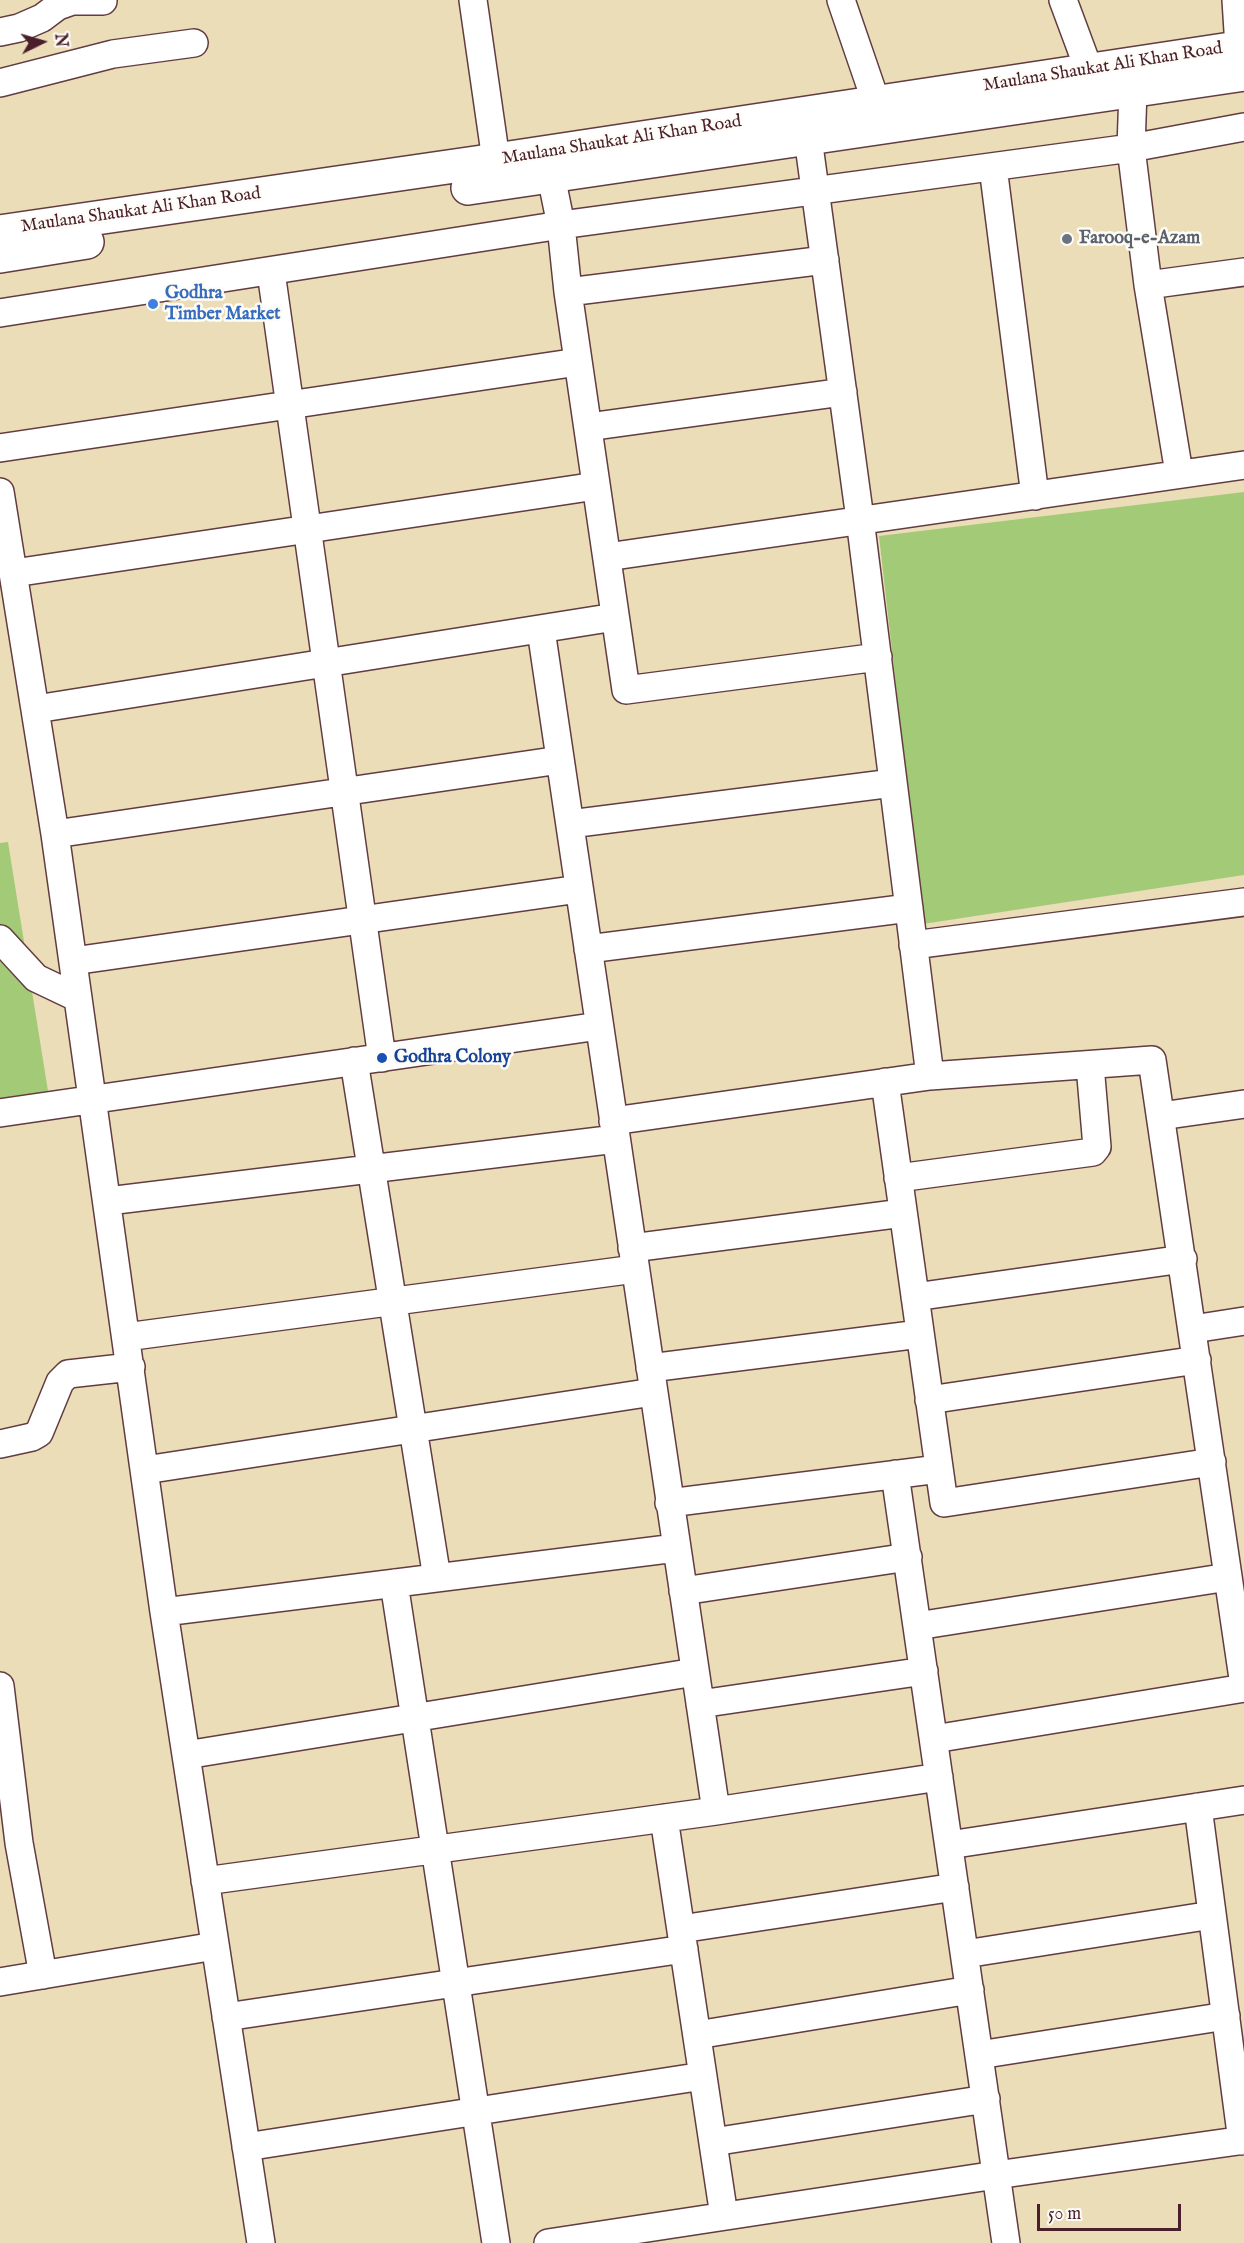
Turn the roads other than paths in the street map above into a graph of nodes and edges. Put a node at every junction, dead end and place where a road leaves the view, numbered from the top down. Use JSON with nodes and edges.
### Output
{"nodes":[{"id":1,"x":473,"y":0,"type":"edge"},
{"id":2,"x":841,"y":0,"type":"edge"},
{"id":3,"x":1063,"y":0,"type":"edge"},
{"id":4,"x":1236,"y":0,"type":"edge"},
{"id":5,"x":102,"y":1,"type":"edge"},
{"id":6,"x":0,"y":32,"type":"edge"},
{"id":7,"x":194,"y":43,"type":"dead end"},
{"id":8,"x":1242,"y":56,"type":"edge"},
{"id":9,"x":1089,"y":70,"type":"junction"},
{"id":10,"x":0,"y":83,"type":"edge"},
{"id":11,"x":1133,"y":90,"type":"junction"},
{"id":12,"x":876,"y":102,"type":"junction"},
{"id":13,"x":1244,"y":127,"type":"edge"},
{"id":14,"x":808,"y":138,"type":"junction"},
{"id":15,"x":1131,"y":148,"type":"junction"},
{"id":16,"x":496,"y":160,"type":"junction"},
{"id":17,"x":993,"y":167,"type":"junction"},
{"id":18,"x":551,"y":176,"type":"junction"},
{"id":19,"x":815,"y":191,"type":"junction"},
{"id":20,"x":561,"y":225,"type":"junction"},
{"id":21,"x":0,"y":232,"type":"edge"},
{"id":22,"x":0,"y":256,"type":"edge"},
{"id":23,"x":825,"y":261,"type":"junction"},
{"id":24,"x":270,"y":272,"type":"junction"},
{"id":25,"x":1244,"y":272,"type":"edge"},
{"id":26,"x":1148,"y":285,"type":"junction"},
{"id":27,"x":568,"y":292,"type":"junction"},
{"id":28,"x":0,"y":313,"type":"edge"},
{"id":29,"x":578,"y":362,"type":"junction"},
{"id":30,"x":843,"y":392,"type":"junction"},
{"id":31,"x":288,"y":405,"type":"junction"},
{"id":32,"x":588,"y":427,"type":"junction"},
{"id":33,"x":0,"y":448,"type":"edge"},
{"id":34,"x":1244,"y":465,"type":"edge"},
{"id":35,"x":1179,"y":473,"type":"junction"},
{"id":36,"x":596,"y":486,"type":"junction"},
{"id":37,"x":0,"y":492,"type":"edge"},
{"id":38,"x":1035,"y":496,"type":"junction"},
{"id":39,"x":860,"y":519,"type":"junction"},
{"id":40,"x":306,"y":529,"type":"junction"},
{"id":41,"x":607,"y":557,"type":"junction"},
{"id":42,"x":14,"y":573,"type":"junction"},
{"id":43,"x":615,"y":617,"type":"junction"},
{"id":44,"x":541,"y":630,"type":"junction"},
{"id":45,"x":878,"y":657,"type":"junction"},
{"id":46,"x":326,"y":664,"type":"junction"},
{"id":47,"x":36,"y":709,"type":"junction"},
{"id":48,"x":560,"y":760,"type":"junction"},
{"id":49,"x":893,"y":783,"type":"junction"},
{"id":50,"x":344,"y":792,"type":"junction"},
{"id":51,"x":570,"y":824,"type":"junction"},
{"id":52,"x":55,"y":834,"type":"junction"},
{"id":53,"x":579,"y":889,"type":"junction"},
{"id":54,"x":1244,"y":902,"type":"edge"},
{"id":55,"x":909,"y":908,"type":"junction"},
{"id":56,"x":362,"y":920,"type":"junction"},
{"id":57,"x":0,"y":939,"type":"edge"},
{"id":58,"x":913,"y":945,"type":"junction"},
{"id":59,"x":588,"y":950,"type":"junction"},
{"id":60,"x":73,"y":961,"type":"junction"},
{"id":61,"x":78,"y":998,"type":"junction"},
{"id":62,"x":599,"y":1026,"type":"junction"},
{"id":63,"x":382,"y":1058,"type":"junction"},
{"id":64,"x":354,"y":1061,"type":"junction"},
{"id":65,"x":1090,"y":1065,"type":"junction"},
{"id":66,"x":930,"y":1076,"type":"junction"},
{"id":67,"x":885,"y":1082,"type":"junction"},
{"id":68,"x":93,"y":1099,"type":"junction"},
{"id":69,"x":1244,"y":1104,"type":"edge"},
{"id":70,"x":0,"y":1113,"type":"edge"},
{"id":71,"x":1161,"y":1116,"type":"junction"},
{"id":72,"x":615,"y":1130,"type":"junction"},
{"id":73,"x":371,"y":1169,"type":"junction"},
{"id":74,"x":898,"y":1178,"type":"junction"},
{"id":75,"x":108,"y":1201,"type":"junction"},
{"id":76,"x":903,"y":1213,"type":"junction"},
{"id":77,"x":634,"y":1258,"type":"junction"},
{"id":78,"x":1183,"y":1259,"type":"junction"},
{"id":79,"x":915,"y":1297,"type":"junction"},
{"id":80,"x":393,"y":1302,"type":"junction"},
{"id":81,"x":1244,"y":1321,"type":"edge"},
{"id":82,"x":1192,"y":1329,"type":"junction"},
{"id":83,"x":920,"y":1334,"type":"junction"},
{"id":84,"x":126,"y":1337,"type":"junction"},
{"id":85,"x":1197,"y":1360,"type":"junction"},
{"id":86,"x":131,"y":1367,"type":"junction"},
{"id":87,"x":651,"y":1380,"type":"junction"},
{"id":88,"x":929,"y":1400,"type":"junction"},
{"id":89,"x":413,"y":1429,"type":"junction"},
{"id":90,"x":0,"y":1444,"type":"edge"},
{"id":91,"x":1212,"y":1462,"type":"junction"},
{"id":92,"x":939,"y":1468,"type":"junction"},
{"id":93,"x":145,"y":1470,"type":"junction"},
{"id":94,"x":896,"y":1474,"type":"junction"},
{"id":95,"x":669,"y":1503,"type":"junction"},
{"id":96,"x":676,"y":1548,"type":"junction"},
{"id":97,"x":908,"y":1557,"type":"junction"},
{"id":98,"x":1228,"y":1577,"type":"junction"},
{"id":99,"x":437,"y":1578,"type":"junction"},
{"id":100,"x":394,"y":1583,"type":"junction"},
{"id":101,"x":682,"y":1591,"type":"junction"},
{"id":102,"x":164,"y":1612,"type":"junction"},
{"id":103,"x":917,"y":1626,"type":"junction"},
{"id":104,"x":924,"y":1671,"type":"junction"},
{"id":105,"x":695,"y":1672,"type":"junction"},
{"id":106,"x":0,"y":1686,"type":"edge"},
{"id":107,"x":1244,"y":1686,"type":"edge"},
{"id":108,"x":700,"y":1704,"type":"junction"},
{"id":109,"x":415,"y":1718,"type":"junction"},
{"id":110,"x":934,"y":1739,"type":"junction"},
{"id":111,"x":186,"y":1755,"type":"junction"},
{"id":112,"x":939,"y":1777,"type":"junction"},
{"id":113,"x":1244,"y":1800,"type":"edge"},
{"id":114,"x":1198,"y":1807,"type":"junction"},
{"id":115,"x":716,"y":1811,"type":"junction"},
{"id":116,"x":664,"y":1818,"type":"junction"},
{"id":117,"x":949,"y":1845,"type":"junction"},
{"id":118,"x":435,"y":1850,"type":"junction"},
{"id":119,"x":205,"y":1881,"type":"junction"},
{"id":120,"x":955,"y":1887,"type":"junction"},
{"id":121,"x":1212,"y":1915,"type":"junction"},
{"id":122,"x":682,"y":1939,"type":"junction"},
{"id":123,"x":215,"y":1946,"type":"junction"},
{"id":124,"x":965,"y":1954,"type":"junction"},
{"id":125,"x":43,"y":1975,"type":"junction"},
{"id":126,"x":0,"y":1982,"type":"edge"},
{"id":127,"x":456,"y":1983,"type":"junction"},
{"id":128,"x":970,"y":1990,"type":"junction"},
{"id":129,"x":1226,"y":2016,"type":"junction"},
{"id":130,"x":226,"y":2017,"type":"junction"},
{"id":131,"x":697,"y":2035,"type":"junction"},
{"id":132,"x":979,"y":2055,"type":"junction"},
{"id":133,"x":703,"y":2076,"type":"junction"},
{"id":134,"x":986,"y":2099,"type":"junction"},
{"id":135,"x":475,"y":2112,"type":"junction"},
{"id":136,"x":1243,"y":2140,"type":"edge"},
{"id":137,"x":713,"y":2142,"type":"junction"},
{"id":138,"x":246,"y":2147,"type":"junction"},
{"id":139,"x":996,"y":2175,"type":"junction"},
{"id":140,"x":724,"y":2216,"type":"junction"},
{"id":141,"x":261,"y":2243,"type":"edge"},
{"id":142,"x":496,"y":2243,"type":"edge"},
{"id":143,"x":548,"y":2243,"type":"edge"},
{"id":144,"x":1006,"y":2243,"type":"edge"}],
"edges":[{"from":1,"to":16,"type":"street"},
{"from":2,"to":12,"type":"street"},
{"from":3,"to":9,"type":"street"},
{"from":4,"to":8,"type":"street"},
{"from":5,"to":6,"type":"street"},
{"from":7,"to":10,"type":"street"},
{"from":8,"to":9,"type":"main road","name":"Maulana Shaukat Ali Khan Road"},
{"from":8,"to":11,"type":"main road","name":"Maulana Shaukat Ali Khan Road"},
{"from":9,"to":12,"type":"main road","name":"Maulana Shaukat Ali Khan Road"},
{"from":11,"to":14,"type":"main road","name":"Maulana Shaukat Ali Khan Road"},
{"from":11,"to":15,"type":"street"},
{"from":12,"to":16,"type":"main road","name":"Maulana Shaukat Ali Khan Road"},
{"from":13,"to":15,"type":"street"},
{"from":14,"to":18,"type":"main road","name":"Maulana Shaukat Ali Khan Road"},
{"from":14,"to":19,"type":"street"},
{"from":15,"to":17,"type":"street"},
{"from":15,"to":26,"type":"street"},
{"from":16,"to":21,"type":"main road","name":"Maulana Shaukat Ali Khan Road"},
{"from":17,"to":19,"type":"street"},
{"from":17,"to":38,"type":"street"},
{"from":18,"to":20,"type":"street"},
{"from":18,"to":22,"type":"main road","name":"Maulana Shaukat Ali Khan Road"},
{"from":19,"to":20,"type":"street"},
{"from":19,"to":23,"type":"street"},
{"from":20,"to":24,"type":"street"},
{"from":20,"to":27,"type":"street"},
{"from":23,"to":27,"type":"street"},
{"from":23,"to":30,"type":"street"},
{"from":24,"to":28,"type":"street"},
{"from":24,"to":31,"type":"street"},
{"from":25,"to":26,"type":"street"},
{"from":26,"to":35,"type":"street"},
{"from":27,"to":29,"type":"street"},
{"from":29,"to":31,"type":"street"},
{"from":29,"to":32,"type":"street"},
{"from":30,"to":32,"type":"street"},
{"from":30,"to":39,"type":"street"},
{"from":31,"to":33,"type":"street"},
{"from":31,"to":40,"type":"street"},
{"from":32,"to":36,"type":"street"},
{"from":34,"to":35,"type":"street"},
{"from":35,"to":38,"type":"street"},
{"from":36,"to":40,"type":"street"},
{"from":36,"to":41,"type":"street"},
{"from":37,"to":42,"type":"street"},
{"from":38,"to":39,"type":"street"},
{"from":39,"to":41,"type":"street"},
{"from":39,"to":45,"type":"street"},
{"from":40,"to":42,"type":"street"},
{"from":40,"to":46,"type":"street"},
{"from":41,"to":43,"type":"street"},
{"from":42,"to":47,"type":"street"},
{"from":43,"to":44,"type":"street"},
{"from":43,"to":45,"type":"street"},
{"from":44,"to":46,"type":"street"},
{"from":44,"to":48,"type":"street"},
{"from":45,"to":49,"type":"street"},
{"from":46,"to":47,"type":"street"},
{"from":46,"to":50,"type":"street"},
{"from":47,"to":52,"type":"street"},
{"from":48,"to":50,"type":"street"},
{"from":48,"to":51,"type":"street"},
{"from":49,"to":51,"type":"street"},
{"from":49,"to":55,"type":"street"},
{"from":50,"to":52,"type":"street"},
{"from":50,"to":56,"type":"street"},
{"from":51,"to":53,"type":"street"},
{"from":52,"to":60,"type":"street"},
{"from":53,"to":56,"type":"street"},
{"from":53,"to":59,"type":"street"},
{"from":54,"to":58,"type":"street"},
{"from":55,"to":58,"type":"street"},
{"from":55,"to":59,"type":"street"},
{"from":56,"to":60,"type":"street"},
{"from":56,"to":63,"type":"street"},
{"from":57,"to":61,"type":"street"},
{"from":58,"to":66,"type":"street"},
{"from":59,"to":62,"type":"street"},
{"from":60,"to":61,"type":"street"},
{"from":61,"to":68,"type":"street"},
{"from":62,"to":63,"type":"street"},
{"from":62,"to":72,"type":"street"},
{"from":63,"to":64,"type":"street"},
{"from":64,"to":68,"type":"street"},
{"from":64,"to":73,"type":"street"},
{"from":65,"to":66,"type":"street"},
{"from":65,"to":71,"type":"street"},
{"from":65,"to":74,"type":"street"},
{"from":66,"to":67,"type":"street"},
{"from":67,"to":72,"type":"street"},
{"from":67,"to":74,"type":"street"},
{"from":68,"to":70,"type":"street"},
{"from":68,"to":75,"type":"street"},
{"from":69,"to":71,"type":"street"},
{"from":71,"to":78,"type":"street"},
{"from":72,"to":73,"type":"street"},
{"from":72,"to":77,"type":"street"},
{"from":73,"to":75,"type":"street"},
{"from":73,"to":80,"type":"street"},
{"from":74,"to":76,"type":"street"},
{"from":75,"to":84,"type":"street"},
{"from":76,"to":77,"type":"street"},
{"from":76,"to":79,"type":"street"},
{"from":77,"to":80,"type":"street"},
{"from":77,"to":87,"type":"street"},
{"from":78,"to":79,"type":"street"},
{"from":78,"to":82,"type":"street"},
{"from":79,"to":83,"type":"street"},
{"from":80,"to":84,"type":"street"},
{"from":80,"to":89,"type":"street"},
{"from":81,"to":82,"type":"street"},
{"from":82,"to":85,"type":"street"},
{"from":83,"to":87,"type":"street"},
{"from":83,"to":88,"type":"street"},
{"from":84,"to":86,"type":"street"},
{"from":85,"to":88,"type":"street"},
{"from":85,"to":91,"type":"street"},
{"from":86,"to":90,"type":"street"},
{"from":86,"to":93,"type":"street"},
{"from":87,"to":89,"type":"street"},
{"from":87,"to":95,"type":"street"},
{"from":88,"to":92,"type":"street"},
{"from":89,"to":93,"type":"street"},
{"from":89,"to":99,"type":"street"},
{"from":91,"to":92,"type":"street"},
{"from":91,"to":98,"type":"street"},
{"from":92,"to":94,"type":"street"},
{"from":93,"to":102,"type":"street"},
{"from":94,"to":95,"type":"street"},
{"from":94,"to":97,"type":"street"},
{"from":95,"to":96,"type":"street"},
{"from":96,"to":99,"type":"street"},
{"from":96,"to":101,"type":"street"},
{"from":97,"to":101,"type":"street"},
{"from":97,"to":103,"type":"street"},
{"from":98,"to":103,"type":"street"},
{"from":98,"to":107,"type":"street"},
{"from":99,"to":100,"type":"street"},
{"from":100,"to":102,"type":"street"},
{"from":100,"to":109,"type":"street"},
{"from":101,"to":105,"type":"street"},
{"from":102,"to":111,"type":"street"},
{"from":103,"to":104,"type":"street"},
{"from":104,"to":108,"type":"street"},
{"from":104,"to":110,"type":"street"},
{"from":105,"to":108,"type":"street"},
{"from":105,"to":109,"type":"street"},
{"from":106,"to":125,"type":"street"},
{"from":107,"to":110,"type":"street"},
{"from":108,"to":115,"type":"street"},
{"from":109,"to":111,"type":"street"},
{"from":109,"to":118,"type":"street"},
{"from":110,"to":112,"type":"street"},
{"from":111,"to":119,"type":"street"},
{"from":112,"to":115,"type":"street"},
{"from":112,"to":117,"type":"street"},
{"from":113,"to":114,"type":"street"},
{"from":114,"to":117,"type":"street"},
{"from":114,"to":121,"type":"street"},
{"from":115,"to":116,"type":"street"},
{"from":116,"to":118,"type":"street"},
{"from":116,"to":122,"type":"street"},
{"from":117,"to":120,"type":"street"},
{"from":118,"to":119,"type":"street"},
{"from":118,"to":127,"type":"street"},
{"from":119,"to":123,"type":"street"},
{"from":120,"to":122,"type":"street"},
{"from":120,"to":124,"type":"street"},
{"from":121,"to":124,"type":"street"},
{"from":121,"to":129,"type":"street"},
{"from":122,"to":127,"type":"street"},
{"from":122,"to":131,"type":"street"},
{"from":123,"to":125,"type":"street"},
{"from":123,"to":130,"type":"street"},
{"from":124,"to":128,"type":"street"},
{"from":125,"to":126,"type":"street"},
{"from":127,"to":130,"type":"street"},
{"from":127,"to":135,"type":"street"},
{"from":128,"to":131,"type":"street"},
{"from":128,"to":132,"type":"street"},
{"from":129,"to":132,"type":"street"},
{"from":129,"to":136,"type":"street"},
{"from":130,"to":138,"type":"street"},
{"from":131,"to":133,"type":"street"},
{"from":132,"to":134,"type":"street"},
{"from":133,"to":135,"type":"street"},
{"from":133,"to":137,"type":"street"},
{"from":134,"to":137,"type":"street"},
{"from":134,"to":139,"type":"street"},
{"from":135,"to":138,"type":"street"},
{"from":135,"to":142,"type":"street"},
{"from":136,"to":139,"type":"street"},
{"from":137,"to":140,"type":"street"},
{"from":138,"to":141,"type":"street"},
{"from":139,"to":140,"type":"street"},
{"from":139,"to":144,"type":"street"},
{"from":140,"to":143,"type":"street"}]}
